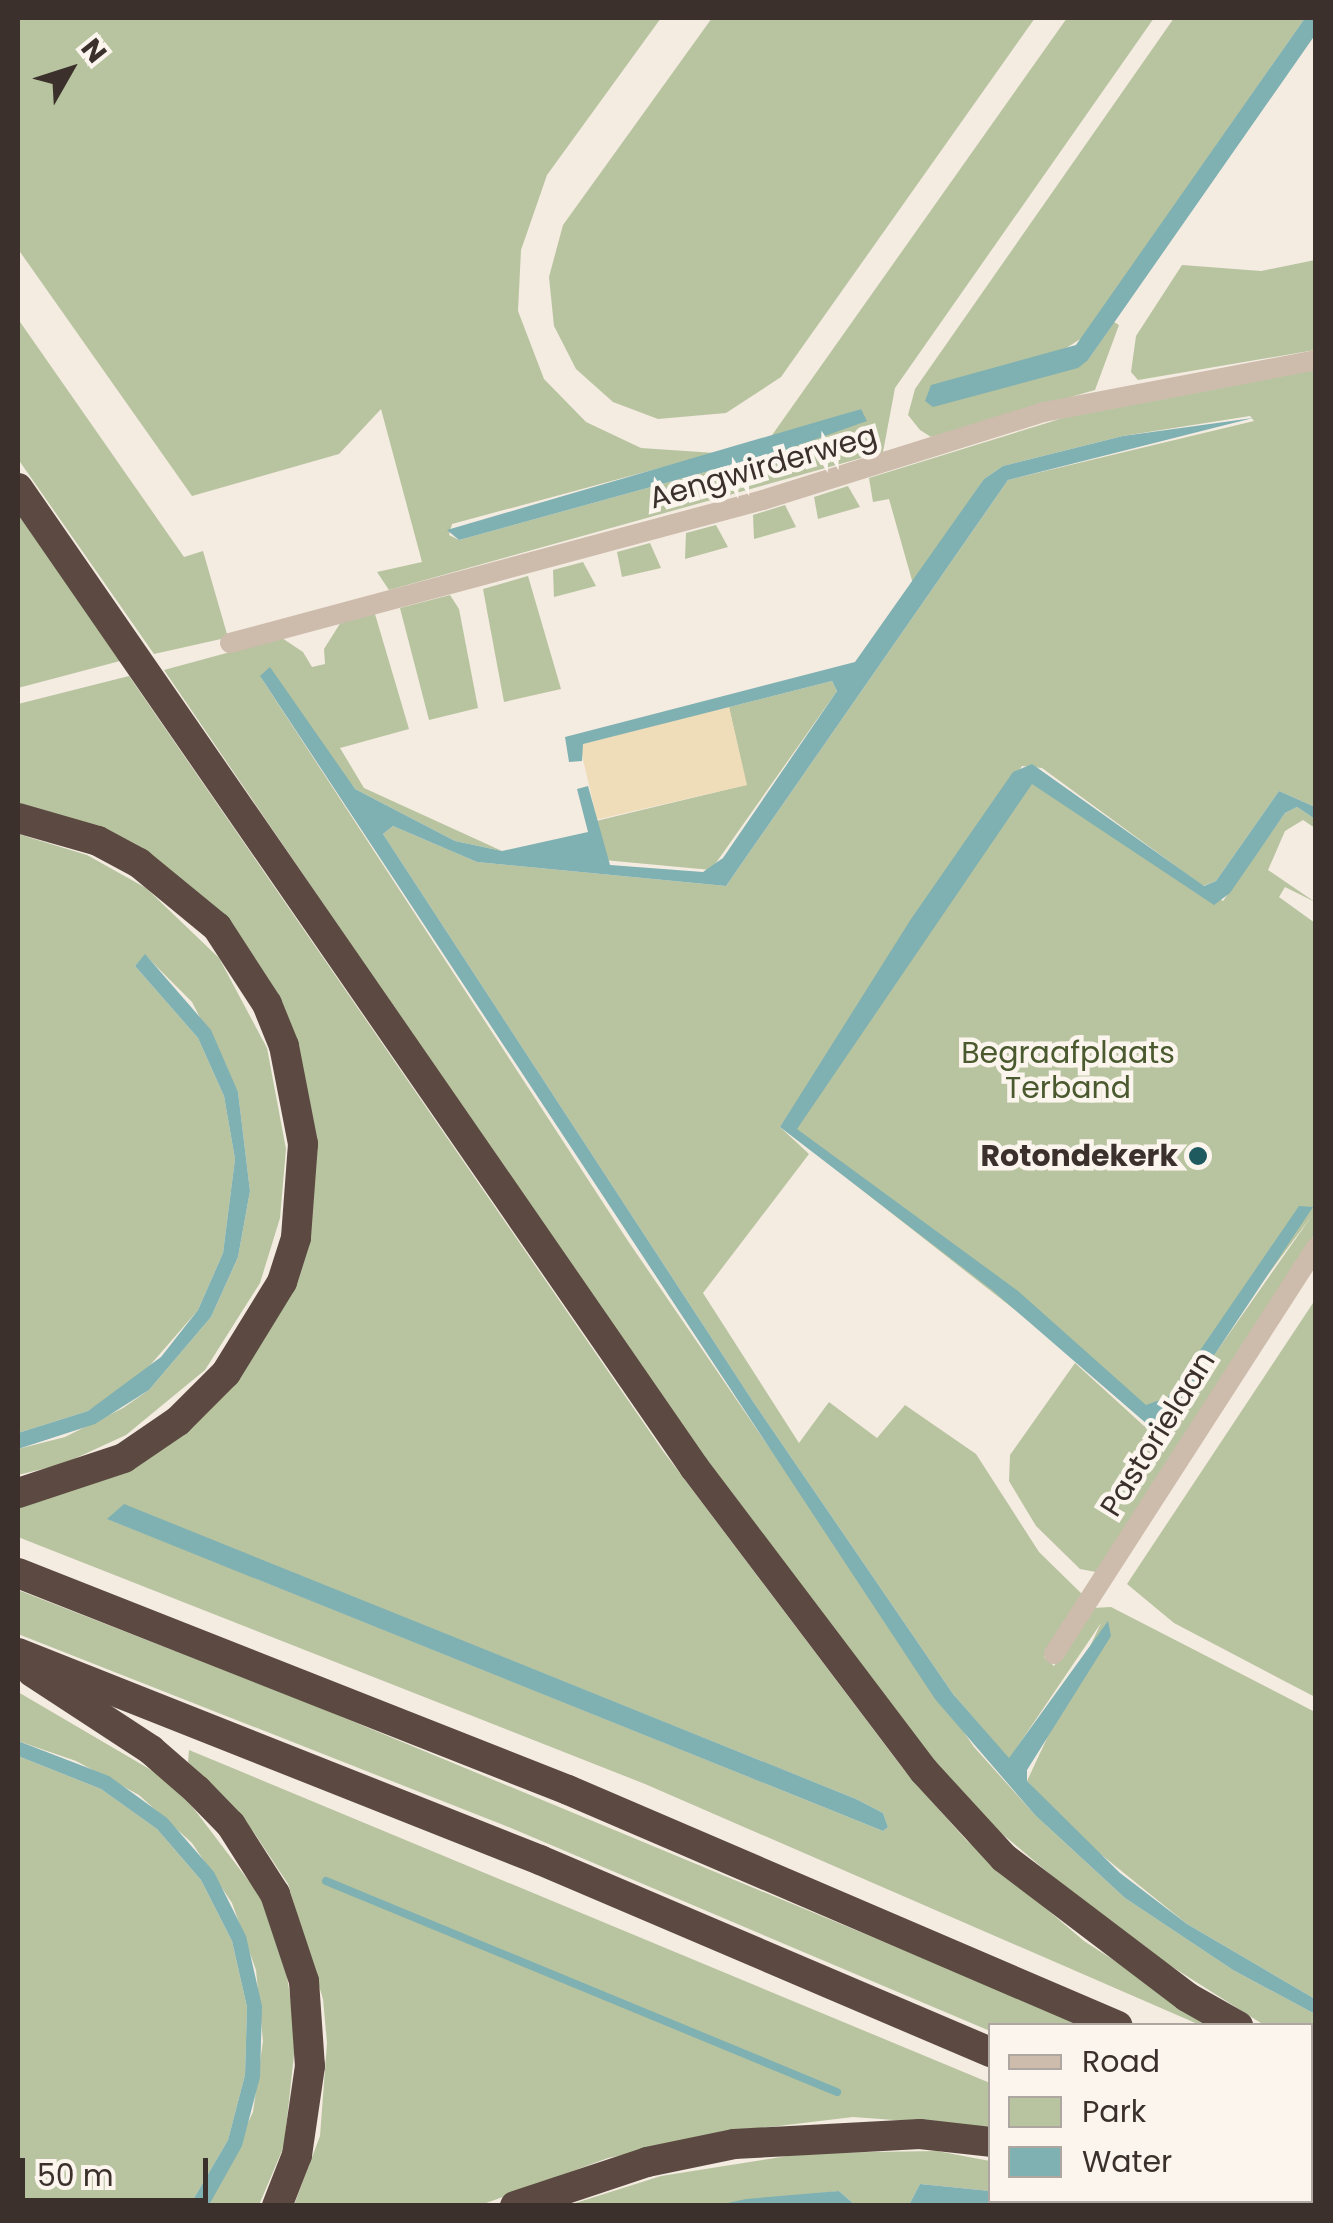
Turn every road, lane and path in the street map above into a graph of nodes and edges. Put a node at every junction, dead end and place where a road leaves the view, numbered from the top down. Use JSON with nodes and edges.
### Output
{"nodes":[{"id":1,"x":1316,"y":360,"type":"edge"},
{"id":2,"x":18,"y":488,"type":"edge"},
{"id":3,"x":230,"y":643,"type":"dead end"},
{"id":4,"x":18,"y":818,"type":"edge"},
{"id":5,"x":1316,"y":1247,"type":"edge"},
{"id":6,"x":18,"y":1493,"type":"edge"},
{"id":7,"x":18,"y":1573,"type":"edge"},
{"id":8,"x":18,"y":1653,"type":"edge"},
{"id":9,"x":1054,"y":1654,"type":"dead end"},
{"id":10,"x":18,"y":1662,"type":"edge"},
{"id":11,"x":1111,"y":2023,"type":"edge"},
{"id":12,"x":1233,"y":2023,"type":"edge"},
{"id":13,"x":988,"y":2051,"type":"edge"},
{"id":14,"x":988,"y":2142,"type":"edge"},
{"id":15,"x":277,"y":2206,"type":"edge"},
{"id":16,"x":515,"y":2206,"type":"edge"}],
"edges":[{"from":1,"to":3,"type":"street","name":"Aengwirderweg"},
{"from":2,"to":12,"type":"highway"},
{"from":4,"to":6,"type":"highway"},
{"from":5,"to":9,"type":"street","name":"Pastorielaan"},
{"from":7,"to":11,"type":"highway"},
{"from":8,"to":13,"type":"highway"},
{"from":10,"to":15,"type":"highway"},
{"from":14,"to":16,"type":"highway"}]}
